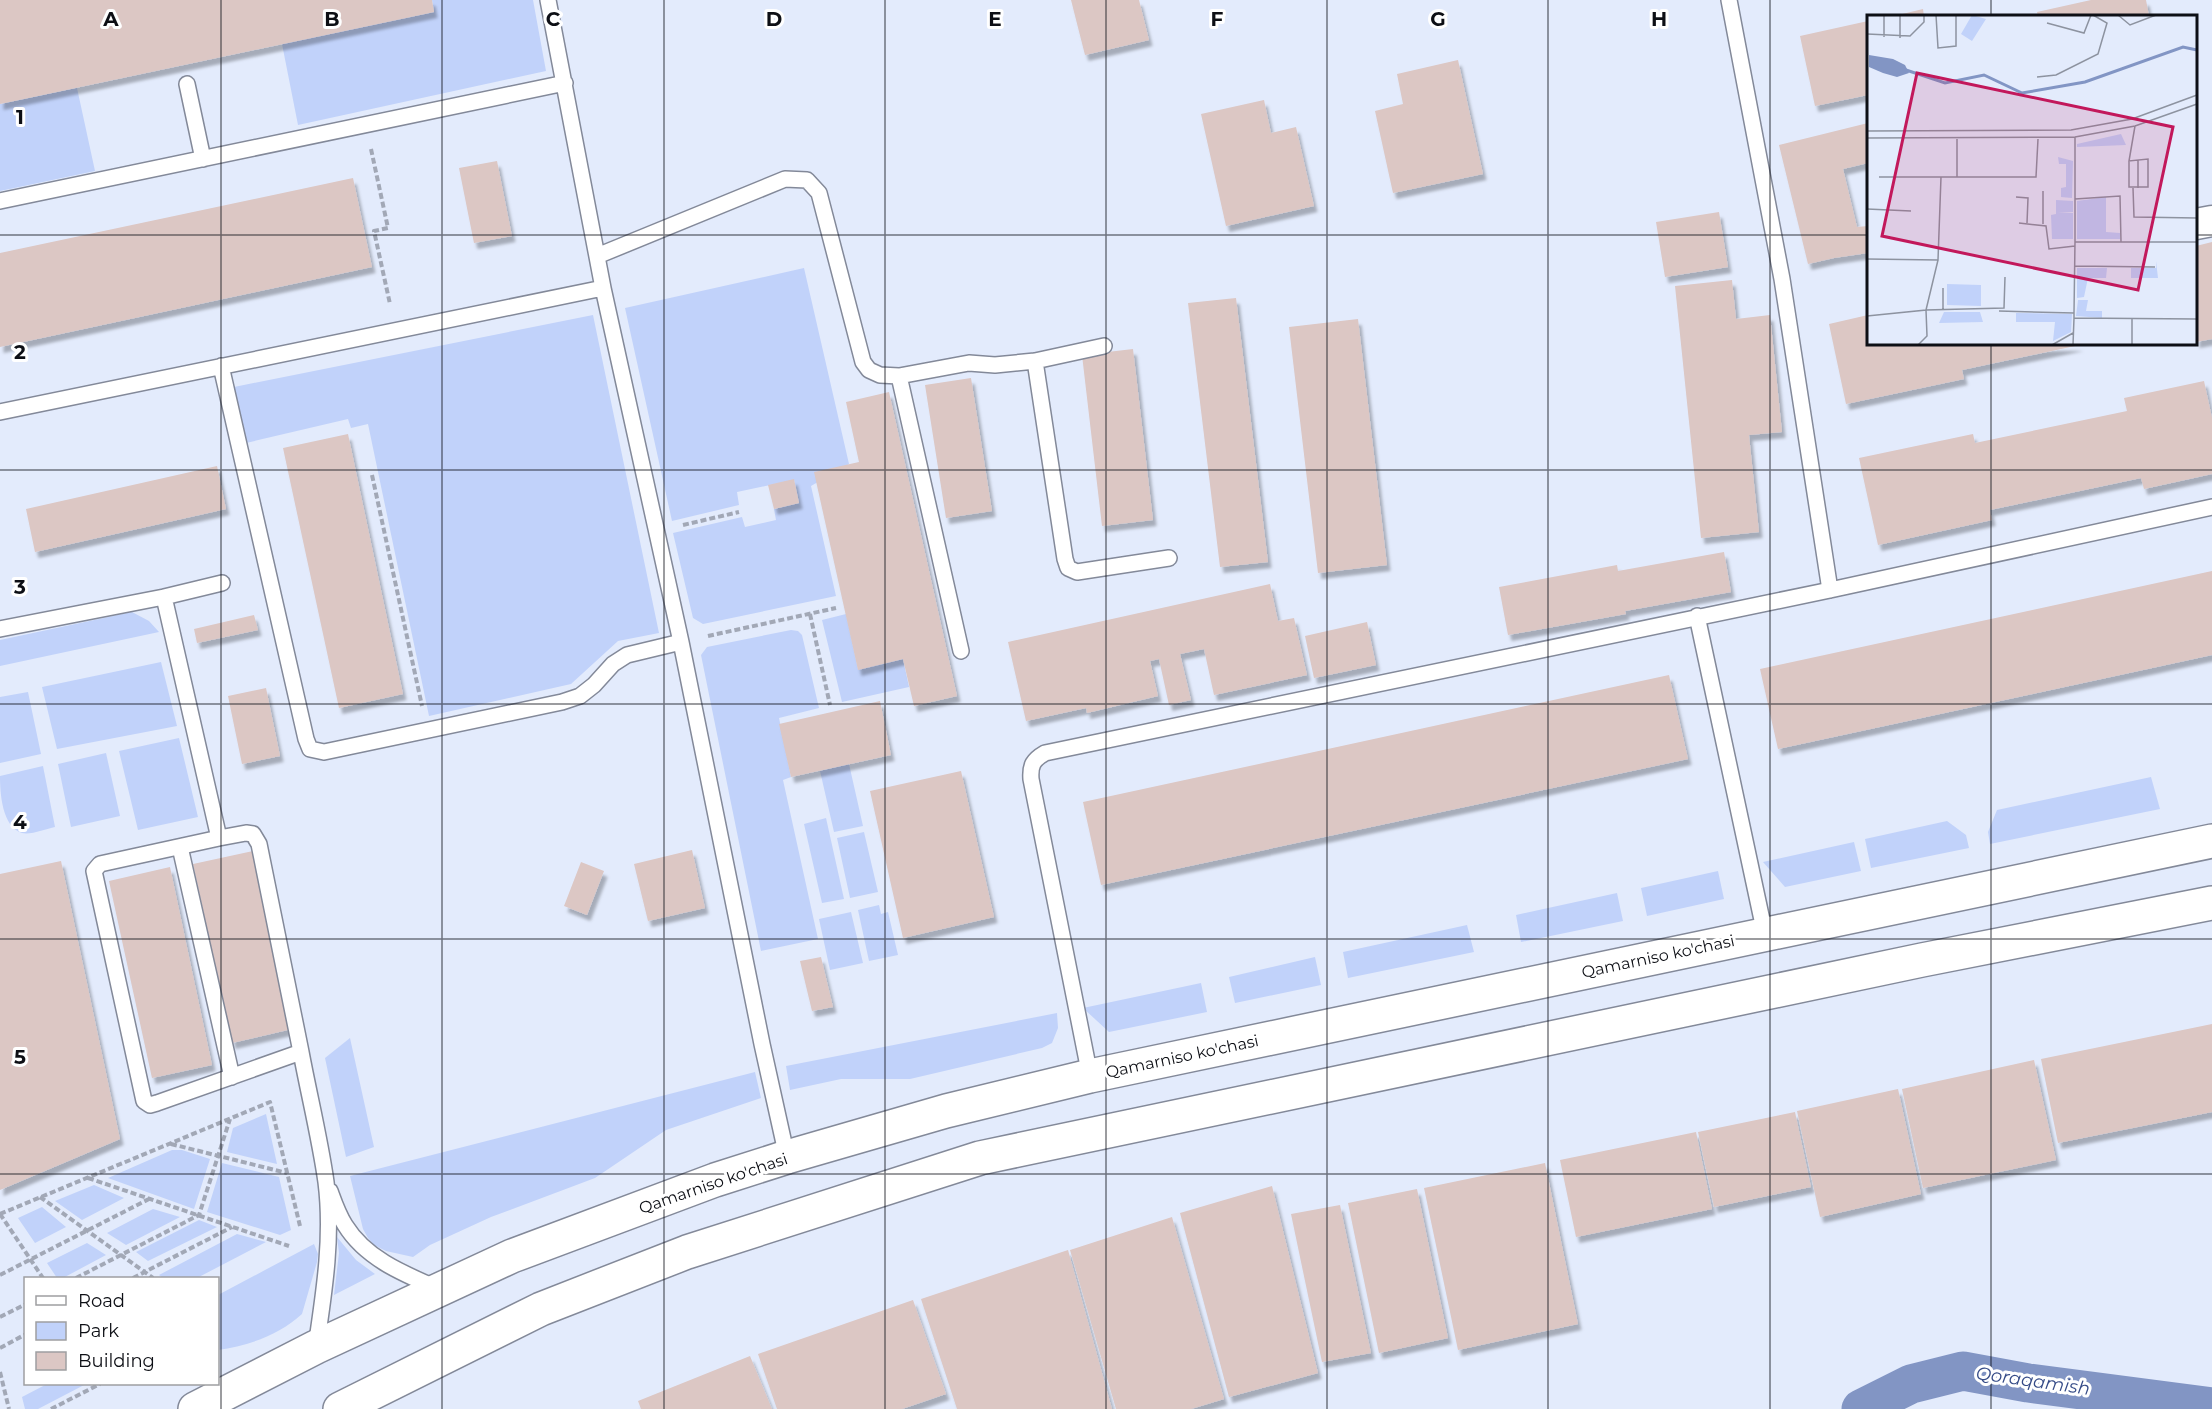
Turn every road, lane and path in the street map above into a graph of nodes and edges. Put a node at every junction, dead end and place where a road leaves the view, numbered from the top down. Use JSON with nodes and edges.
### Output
{"nodes":[{"id":1,"x":549,"y":0,"type":"edge"},
{"id":2,"x":1729,"y":0,"type":"edge"},
{"id":3,"x":565,"y":83,"type":"junction"},
{"id":4,"x":187,"y":84,"type":"dead end"},
{"id":5,"x":366,"y":125,"type":"junction"},
{"id":6,"x":203,"y":159,"type":"junction"},
{"id":7,"x":0,"y":201,"type":"edge"},
{"id":8,"x":2212,"y":221,"type":"edge"},
{"id":9,"x":2197,"y":224,"type":"edge"},
{"id":10,"x":597,"y":256,"type":"junction"},
{"id":11,"x":603,"y":288,"type":"junction"},
{"id":12,"x":396,"y":330,"type":"junction"},
{"id":13,"x":1104,"y":346,"type":"dead end"},
{"id":14,"x":1035,"y":361,"type":"junction"},
{"id":15,"x":222,"y":366,"type":"junction"},
{"id":16,"x":899,"y":376,"type":"junction"},
{"id":17,"x":0,"y":412,"type":"edge"},
{"id":18,"x":372,"y":474,"type":"dead end"},
{"id":19,"x":2212,"y":507,"type":"edge"},
{"id":20,"x":739,"y":512,"type":"dead end"},
{"id":21,"x":656,"y":531,"type":"junction"},
{"id":22,"x":1169,"y":558,"type":"dead end"},
{"id":23,"x":222,"y":583,"type":"dead end"},
{"id":24,"x":1830,"y":590,"type":"junction"},
{"id":25,"x":164,"y":597,"type":"junction"},
{"id":26,"x":836,"y":608,"type":"dead end"},
{"id":27,"x":810,"y":614,"type":"junction"},
{"id":28,"x":1696,"y":616,"type":"junction"},
{"id":29,"x":0,"y":629,"type":"edge"},
{"id":30,"x":681,"y":642,"type":"junction"},
{"id":31,"x":962,"y":651,"type":"dead end"},
{"id":32,"x":830,"y":705,"type":"dead end"},
{"id":33,"x":427,"y":730,"type":"junction"},
{"id":34,"x":219,"y":838,"type":"junction"},
{"id":35,"x":2212,"y":841,"type":"edge"},
{"id":36,"x":180,"y":847,"type":"junction"},
{"id":37,"x":2212,"y":903,"type":"edge"},
{"id":38,"x":1765,"y":934,"type":"junction"},
{"id":39,"x":301,"y":1052,"type":"junction"},
{"id":40,"x":1090,"y":1076,"type":"junction"},
{"id":41,"x":232,"y":1077,"type":"junction"},
{"id":42,"x":230,"y":1119,"type":"junction"},
{"id":43,"x":170,"y":1143,"type":"junction"},
{"id":44,"x":219,"y":1156,"type":"junction"},
{"id":45,"x":787,"y":1157,"type":"junction"},
{"id":46,"x":287,"y":1173,"type":"junction"},
{"id":47,"x":87,"y":1178,"type":"junction"},
{"id":48,"x":326,"y":1183,"type":"junction"},
{"id":49,"x":40,"y":1197,"type":"junction"},
{"id":50,"x":149,"y":1198,"type":"junction"},
{"id":51,"x":0,"y":1214,"type":"edge"},
{"id":52,"x":199,"y":1215,"type":"junction"},
{"id":53,"x":233,"y":1227,"type":"junction"},
{"id":54,"x":300,"y":1228,"type":"dead end"},
{"id":55,"x":86,"y":1231,"type":"junction"},
{"id":56,"x":289,"y":1246,"type":"dead end"},
{"id":57,"x":121,"y":1255,"type":"junction"},
{"id":58,"x":30,"y":1259,"type":"junction"},
{"id":59,"x":145,"y":1272,"type":"junction"},
{"id":60,"x":0,"y":1275,"type":"edge"},
{"id":61,"x":42,"y":1277,"type":"edge"},
{"id":62,"x":78,"y":1277,"type":"edge"},
{"id":63,"x":135,"y":1277,"type":"edge"},
{"id":64,"x":152,"y":1277,"type":"edge"},
{"id":65,"x":440,"y":1290,"type":"junction"},
{"id":66,"x":24,"y":1305,"type":"edge"},
{"id":67,"x":0,"y":1317,"type":"edge"},
{"id":68,"x":24,"y":1335,"type":"edge"},
{"id":69,"x":316,"y":1347,"type":"junction"},
{"id":70,"x":0,"y":1348,"type":"edge"},
{"id":71,"x":0,"y":1372,"type":"edge"},
{"id":72,"x":95,"y":1385,"type":"edge"},
{"id":73,"x":9,"y":1409,"type":"edge"},
{"id":74,"x":51,"y":1409,"type":"edge"},
{"id":75,"x":195,"y":1409,"type":"edge"},
{"id":76,"x":340,"y":1409,"type":"edge"}],
"edges":[{"from":1,"to":3,"type":"lane"},
{"from":2,"to":24,"type":"lane"},
{"from":3,"to":5,"type":"lane"},
{"from":3,"to":10,"type":"lane"},
{"from":4,"to":6,"type":"lane"},
{"from":5,"to":6,"type":"lane"},
{"from":5,"to":12,"type":"path"},
{"from":6,"to":7,"type":"lane"},
{"from":8,"to":9,"type":"street"},
{"from":10,"to":11,"type":"lane"},
{"from":10,"to":16,"type":"lane"},
{"from":11,"to":12,"type":"lane"},
{"from":11,"to":21,"type":"lane"},
{"from":12,"to":15,"type":"lane"},
{"from":13,"to":14,"type":"lane"},
{"from":14,"to":16,"type":"lane"},
{"from":14,"to":22,"type":"lane"},
{"from":15,"to":17,"type":"lane"},
{"from":15,"to":33,"type":"lane"},
{"from":16,"to":31,"type":"lane"},
{"from":18,"to":33,"type":"path"},
{"from":19,"to":24,"type":"lane"},
{"from":20,"to":21,"type":"path"},
{"from":21,"to":30,"type":"lane"},
{"from":23,"to":25,"type":"lane"},
{"from":24,"to":28,"type":"lane"},
{"from":25,"to":29,"type":"lane"},
{"from":25,"to":34,"type":"lane"},
{"from":26,"to":27,"type":"path"},
{"from":27,"to":30,"type":"path"},
{"from":27,"to":32,"type":"path"},
{"from":28,"to":38,"type":"lane"},
{"from":28,"to":40,"type":"lane"},
{"from":30,"to":33,"type":"lane"},
{"from":30,"to":45,"type":"lane"},
{"from":34,"to":36,"type":"lane"},
{"from":34,"to":39,"type":"lane"},
{"from":35,"to":38,"type":"main road","name":"Qamarniso ko'chasi"},
{"from":36,"to":41,"type":"lane"},
{"from":36,"to":41,"type":"lane"},
{"from":37,"to":76,"type":"main road"},
{"from":38,"to":40,"type":"main road","name":"Qamarniso ko'chasi"},
{"from":39,"to":41,"type":"lane"},
{"from":39,"to":48,"type":"lane"},
{"from":40,"to":45,"type":"main road","name":"Qamarniso ko'chasi"},
{"from":42,"to":43,"type":"path"},
{"from":42,"to":44,"type":"path"},
{"from":42,"to":46,"type":"path"},
{"from":43,"to":44,"type":"path"},
{"from":43,"to":47,"type":"path"},
{"from":44,"to":46,"type":"path"},
{"from":44,"to":52,"type":"path"},
{"from":45,"to":65,"type":"main road","name":"Qamarniso ko'chasi"},
{"from":46,"to":54,"type":"path"},
{"from":47,"to":49,"type":"path"},
{"from":47,"to":50,"type":"path"},
{"from":48,"to":65,"type":"lane"},
{"from":48,"to":69,"type":"lane"},
{"from":49,"to":51,"type":"path"},
{"from":49,"to":55,"type":"path"},
{"from":50,"to":52,"type":"path"},
{"from":50,"to":55,"type":"path"},
{"from":51,"to":58,"type":"path"},
{"from":52,"to":53,"type":"path"},
{"from":52,"to":57,"type":"path"},
{"from":53,"to":56,"type":"path"},
{"from":53,"to":59,"type":"path"},
{"from":55,"to":57,"type":"path"},
{"from":55,"to":58,"type":"path"},
{"from":57,"to":59,"type":"path"},
{"from":57,"to":62,"type":"path"},
{"from":58,"to":60,"type":"path"},
{"from":58,"to":61,"type":"path"},
{"from":59,"to":63,"type":"path"},
{"from":59,"to":64,"type":"path"},
{"from":65,"to":69,"type":"main road","name":"Qamarniso ko'chasi"},
{"from":66,"to":67,"type":"path"},
{"from":68,"to":70,"type":"path"},
{"from":69,"to":75,"type":"main road","name":"Qamarniso ko'chasi"},
{"from":71,"to":73,"type":"path"},
{"from":72,"to":74,"type":"path"}]}
